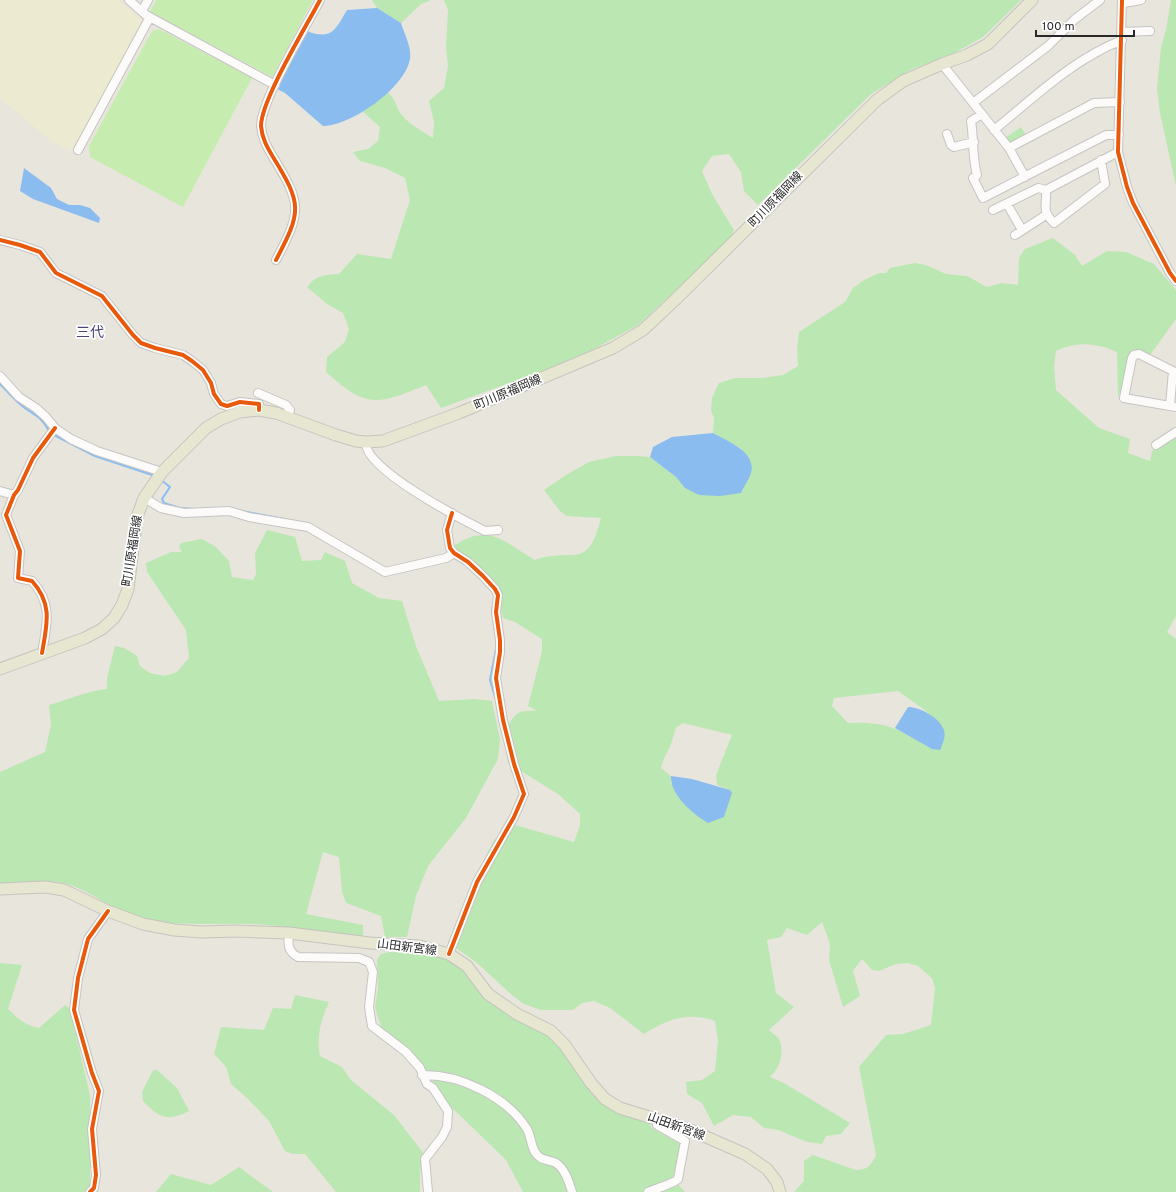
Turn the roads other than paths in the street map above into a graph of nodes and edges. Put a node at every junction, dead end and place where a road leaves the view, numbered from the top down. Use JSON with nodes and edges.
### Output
{"nodes":[{"id":1,"x":129,"y":0,"type":"edge"},
{"id":2,"x":148,"y":0,"type":"edge"},
{"id":3,"x":320,"y":0,"type":"edge"},
{"id":4,"x":1032,"y":0,"type":"edge"},
{"id":5,"x":1100,"y":0,"type":"edge"},
{"id":6,"x":1141,"y":0,"type":"edge"},
{"id":7,"x":1123,"y":2,"type":"edge"},
{"id":8,"x":142,"y":11,"type":"junction"},
{"id":9,"x":150,"y":17,"type":"junction"},
{"id":10,"x":1150,"y":31,"type":"dead end"},
{"id":11,"x":1122,"y":36,"type":"junction"},
{"id":12,"x":942,"y":64,"type":"junction"},
{"id":13,"x":275,"y":85,"type":"junction"},
{"id":14,"x":1120,"y":102,"type":"junction"},
{"id":15,"x":973,"y":103,"type":"junction"},
{"id":16,"x":982,"y":114,"type":"junction"},
{"id":17,"x":994,"y":130,"type":"junction"},
{"id":18,"x":947,"y":134,"type":"dead end"},
{"id":19,"x":1119,"y":135,"type":"junction"},
{"id":20,"x":974,"y":142,"type":"junction"},
{"id":21,"x":1009,"y":148,"type":"junction"},
{"id":22,"x":78,"y":150,"type":"dead end"},
{"id":23,"x":1118,"y":152,"type":"junction"},
{"id":24,"x":1101,"y":160,"type":"junction"},
{"id":25,"x":1025,"y":177,"type":"junction"},
{"id":26,"x":1046,"y":190,"type":"junction"},
{"id":27,"x":1007,"y":204,"type":"junction"},
{"id":28,"x":993,"y":210,"type":"dead end"},
{"id":29,"x":1046,"y":215,"type":"junction"},
{"id":30,"x":1022,"y":230,"type":"junction"},
{"id":31,"x":1015,"y":235,"type":"dead end"},
{"id":32,"x":0,"y":240,"type":"edge"},
{"id":33,"x":276,"y":260,"type":"dead end"},
{"id":34,"x":1176,"y":280,"type":"edge"},
{"id":35,"x":0,"y":376,"type":"edge"},
{"id":36,"x":258,"y":393,"type":"dead end"},
{"id":37,"x":271,"y":398,"type":"junction"},
{"id":38,"x":224,"y":405,"type":"junction"},
{"id":39,"x":1173,"y":406,"type":"edge"},
{"id":40,"x":259,"y":407,"type":"junction"},
{"id":41,"x":287,"y":417,"type":"junction"},
{"id":42,"x":226,"y":418,"type":"junction"},
{"id":43,"x":55,"y":428,"type":"junction"},
{"id":44,"x":1176,"y":432,"type":"edge"},
{"id":45,"x":366,"y":442,"type":"junction"},
{"id":46,"x":1156,"y":445,"type":"dead end"},
{"id":47,"x":162,"y":472,"type":"junction"},
{"id":48,"x":0,"y":491,"type":"edge"},
{"id":49,"x":14,"y":495,"type":"junction"},
{"id":50,"x":144,"y":498,"type":"junction"},
{"id":51,"x":452,"y":513,"type":"junction"},
{"id":52,"x":498,"y":530,"type":"dead end"},
{"id":53,"x":454,"y":554,"type":"junction"},
{"id":54,"x":42,"y":653,"type":"junction"},
{"id":55,"x":0,"y":669,"type":"edge"},
{"id":56,"x":0,"y":889,"type":"edge"},
{"id":57,"x":108,"y":911,"type":"junction"},
{"id":58,"x":289,"y":933,"type":"junction"},
{"id":59,"x":449,"y":954,"type":"junction"},
{"id":60,"x":422,"y":1075,"type":"junction"},
{"id":61,"x":657,"y":1119,"type":"junction"},
{"id":62,"x":661,"y":1189,"type":"edge"},
{"id":63,"x":90,"y":1192,"type":"edge"},
{"id":64,"x":428,"y":1192,"type":"edge"},
{"id":65,"x":572,"y":1192,"type":"edge"},
{"id":66,"x":648,"y":1192,"type":"edge"},
{"id":67,"x":780,"y":1192,"type":"edge"}],
"edges":[{"from":1,"to":8,"type":"street"},
{"from":2,"to":8,"type":"street"},
{"from":3,"to":13,"type":"street"},
{"from":4,"to":12,"type":"main road","name":"町川原福岡線"},
{"from":5,"to":15,"type":"street"},
{"from":6,"to":7,"type":"street"},
{"from":7,"to":11,"type":"street"},
{"from":8,"to":9,"type":"street"},
{"from":9,"to":13,"type":"street"},
{"from":9,"to":22,"type":"street"},
{"from":10,"to":11,"type":"street"},
{"from":11,"to":14,"type":"street"},
{"from":11,"to":17,"type":"street"},
{"from":12,"to":15,"type":"street"},
{"from":12,"to":45,"type":"main road","name":"町川原福岡線"},
{"from":13,"to":33,"type":"street"},
{"from":14,"to":19,"type":"street"},
{"from":14,"to":21,"type":"street"},
{"from":15,"to":16,"type":"street"},
{"from":16,"to":17,"type":"street"},
{"from":16,"to":20,"type":"street"},
{"from":17,"to":21,"type":"street"},
{"from":18,"to":20,"type":"street"},
{"from":19,"to":23,"type":"street"},
{"from":19,"to":25,"type":"street"},
{"from":20,"to":25,"type":"street"},
{"from":21,"to":25,"type":"street"},
{"from":23,"to":24,"type":"street"},
{"from":23,"to":34,"type":"street"},
{"from":24,"to":26,"type":"street"},
{"from":24,"to":29,"type":"street"},
{"from":26,"to":27,"type":"street"},
{"from":26,"to":29,"type":"street"},
{"from":27,"to":28,"type":"street"},
{"from":27,"to":30,"type":"street"},
{"from":29,"to":30,"type":"street"},
{"from":30,"to":31,"type":"street"},
{"from":32,"to":38,"type":"street"},
{"from":35,"to":43,"type":"street"},
{"from":36,"to":37,"type":"street"},
{"from":37,"to":40,"type":"street"},
{"from":37,"to":41,"type":"street"},
{"from":38,"to":40,"type":"street"},
{"from":38,"to":42,"type":"street"},
{"from":39,"to":39,"type":"street"},
{"from":40,"to":41,"type":"main road","name":"町川原福岡線"},
{"from":40,"to":42,"type":"main road","name":"町川原福岡線"},
{"from":41,"to":45,"type":"main road","name":"町川原福岡線"},
{"from":42,"to":47,"type":"main road","name":"町川原福岡線"},
{"from":43,"to":47,"type":"street"},
{"from":43,"to":49,"type":"street"},
{"from":44,"to":46,"type":"street"},
{"from":45,"to":51,"type":"street"},
{"from":47,"to":50,"type":"main road","name":"町川原福岡線"},
{"from":48,"to":49,"type":"street"},
{"from":49,"to":54,"type":"street"},
{"from":50,"to":53,"type":"street"},
{"from":50,"to":54,"type":"main road","name":"町川原福岡線"},
{"from":51,"to":52,"type":"street"},
{"from":51,"to":53,"type":"street"},
{"from":53,"to":59,"type":"street"},
{"from":54,"to":55,"type":"main road","name":"町川原福岡線"},
{"from":56,"to":57,"type":"main road","name":"山田新宮線"},
{"from":57,"to":58,"type":"main road","name":"山田新宮線"},
{"from":57,"to":63,"type":"street"},
{"from":58,"to":59,"type":"main road","name":"山田新宮線"},
{"from":58,"to":60,"type":"street"},
{"from":59,"to":61,"type":"main road","name":"山田新宮線"},
{"from":60,"to":64,"type":"street"},
{"from":60,"to":65,"type":"street"},
{"from":61,"to":62,"type":"street"},
{"from":61,"to":67,"type":"main road","name":"山田新宮線"},
{"from":62,"to":66,"type":"street"}]}
